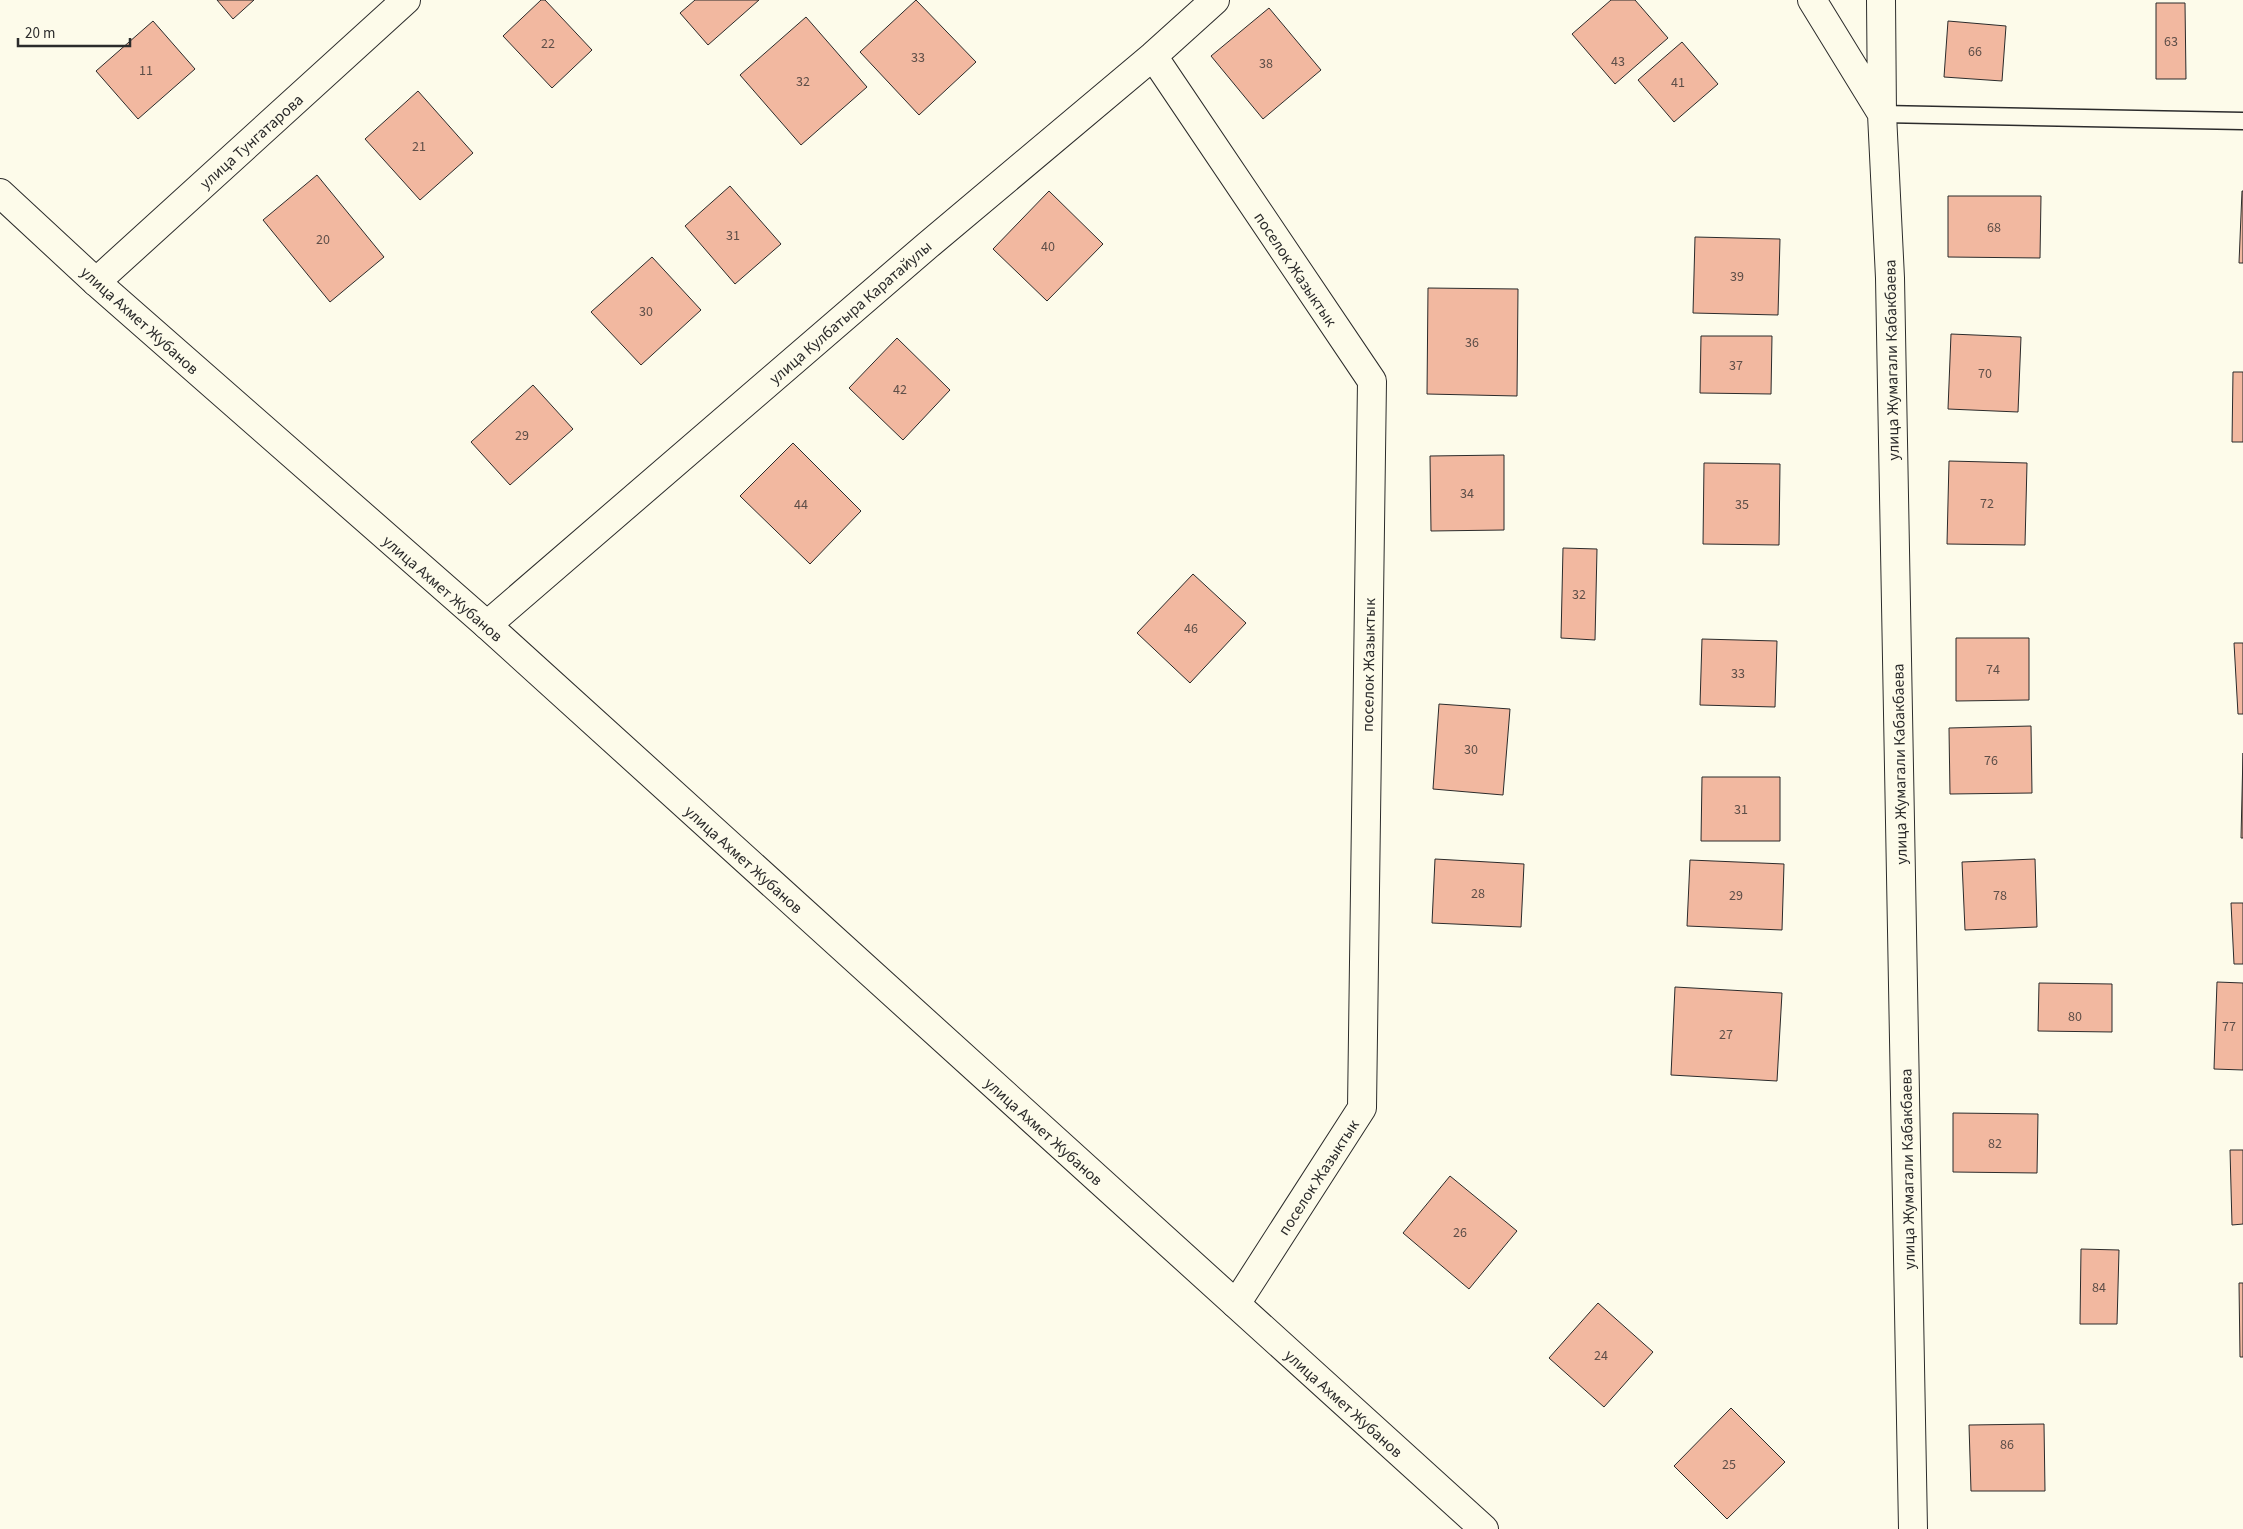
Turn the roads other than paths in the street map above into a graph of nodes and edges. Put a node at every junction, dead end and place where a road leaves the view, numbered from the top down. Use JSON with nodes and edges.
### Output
{"nodes":[{"id":1,"x":406,"y":0,"type":"edge"},
{"id":2,"x":1215,"y":0,"type":"edge"},
{"id":3,"x":1812,"y":0,"type":"edge"},
{"id":4,"x":1881,"y":0,"type":"edge"},
{"id":5,"x":1152,"y":56,"type":"junction"},
{"id":6,"x":1882,"y":114,"type":"junction"},
{"id":7,"x":2243,"y":121,"type":"edge"},
{"id":8,"x":0,"y":194,"type":"edge"},
{"id":9,"x":96,"y":282,"type":"junction"},
{"id":10,"x":486,"y":625,"type":"junction"},
{"id":11,"x":1236,"y":1304,"type":"junction"},
{"id":12,"x":1484,"y":1529,"type":"edge"},
{"id":13,"x":1914,"y":1529,"type":"edge"}],
"edges":[{"from":1,"to":9,"type":"street","name":"улица Тунгатарова"},
{"from":2,"to":5,"type":"street","name":"улица Кулбатыра Каратайулы"},
{"from":3,"to":6,"type":"street"},
{"from":4,"to":6,"type":"street","name":"улица Жумагали Кабакбаева"},
{"from":5,"to":10,"type":"street","name":"улица Кулбатыра Каратайулы"},
{"from":5,"to":11,"type":"street","name":"поселок Жазыктык"},
{"from":6,"to":7,"type":"lane"},
{"from":6,"to":13,"type":"street","name":"улица Жумагали Кабакбаева"},
{"from":8,"to":9,"type":"street","name":"улица Ахмет Жубанов"},
{"from":9,"to":10,"type":"street","name":"улица Ахмет Жубанов"},
{"from":10,"to":11,"type":"street","name":"улица Ахмет Жубанов"},
{"from":11,"to":12,"type":"street","name":"улица Ахмет Жубанов"}]}
